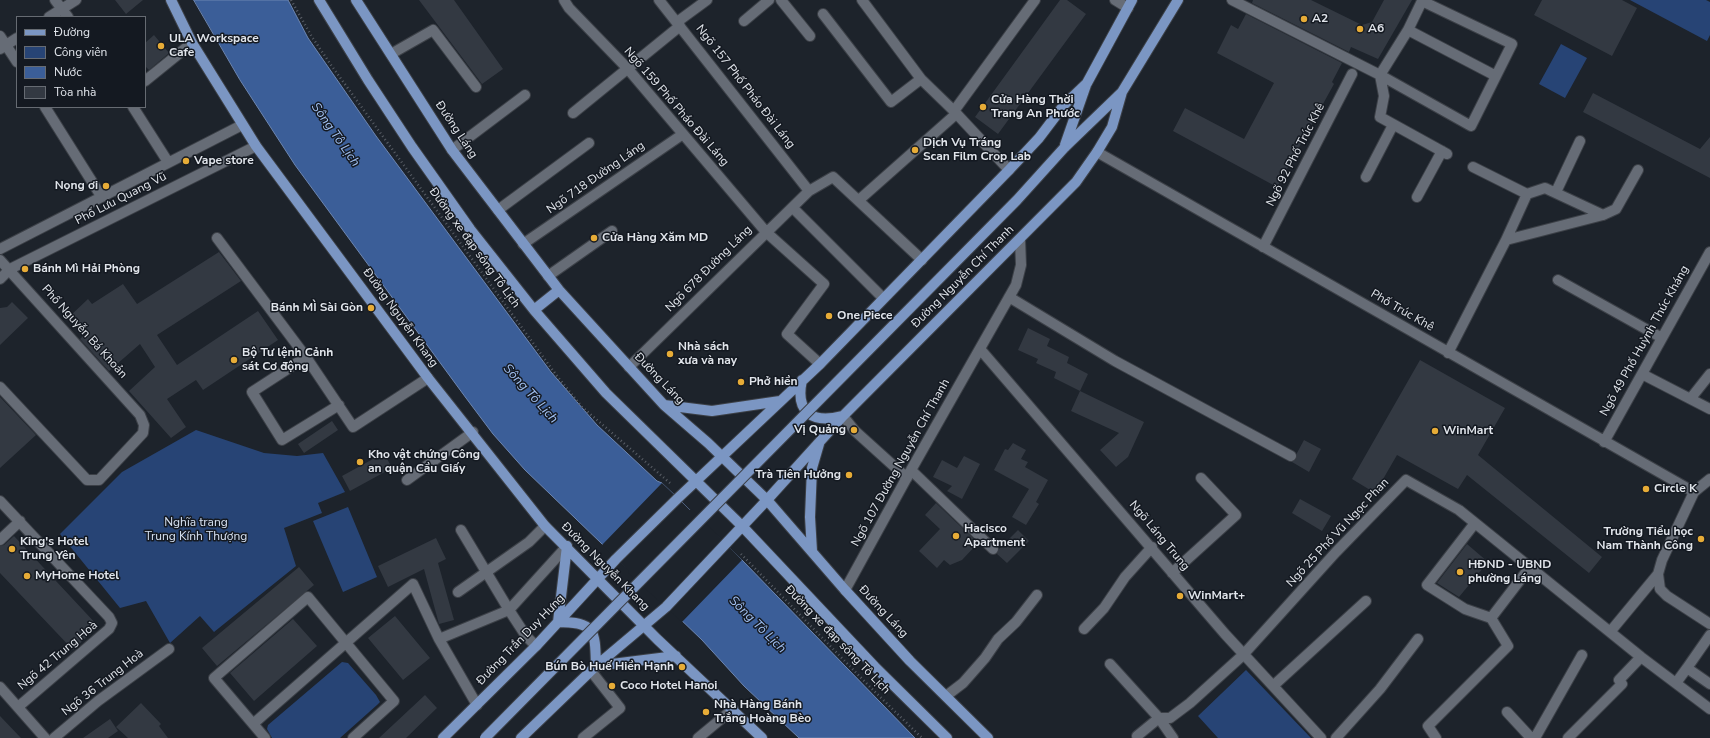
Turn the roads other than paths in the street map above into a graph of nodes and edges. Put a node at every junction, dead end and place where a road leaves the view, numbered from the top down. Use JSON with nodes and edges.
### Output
{"nodes":[{"id":1,"x":55,"y":0,"type":"edge"},
{"id":2,"x":76,"y":0,"type":"edge"},
{"id":3,"x":171,"y":0,"type":"edge"},
{"id":4,"x":319,"y":0,"type":"edge"},
{"id":5,"x":356,"y":0,"type":"edge"},
{"id":6,"x":564,"y":0,"type":"edge"},
{"id":7,"x":659,"y":0,"type":"edge"},
{"id":8,"x":707,"y":0,"type":"edge"},
{"id":9,"x":769,"y":0,"type":"edge"},
{"id":10,"x":781,"y":0,"type":"edge"},
{"id":11,"x":862,"y":0,"type":"edge"},
{"id":12,"x":1035,"y":0,"type":"edge"},
{"id":13,"x":1116,"y":0,"type":"edge"},
{"id":14,"x":1178,"y":0,"type":"edge"},
{"id":15,"x":1232,"y":0,"type":"edge"},
{"id":16,"x":1130,"y":4,"type":"edge"},
{"id":17,"x":65,"y":13,"type":"edge"},
{"id":18,"x":823,"y":14,"type":"dead end"},
{"id":19,"x":53,"y":16,"type":"edge"},
{"id":20,"x":744,"y":21,"type":"dead end"},
{"id":21,"x":679,"y":24,"type":"junction"},
{"id":22,"x":1408,"y":30,"type":"junction"},
{"id":23,"x":0,"y":36,"type":"edge"},
{"id":24,"x":810,"y":36,"type":"dead end"},
{"id":25,"x":16,"y":39,"type":"edge"},
{"id":26,"x":192,"y":43,"type":"junction"},
{"id":27,"x":3,"y":47,"type":"edge"},
{"id":28,"x":391,"y":54,"type":"junction"},
{"id":29,"x":16,"y":61,"type":"edge"},
{"id":30,"x":628,"y":69,"type":"junction"},
{"id":31,"x":1352,"y":74,"type":"dead end"},
{"id":32,"x":1380,"y":75,"type":"junction"},
{"id":33,"x":1496,"y":76,"type":"junction"},
{"id":34,"x":921,"y":79,"type":"junction"},
{"id":35,"x":146,"y":80,"type":"edge"},
{"id":36,"x":1087,"y":83,"type":"junction"},
{"id":37,"x":476,"y":86,"type":"dead end"},
{"id":38,"x":1122,"y":92,"type":"junction"},
{"id":39,"x":525,"y":95,"type":"dead end"},
{"id":40,"x":46,"y":108,"type":"edge"},
{"id":41,"x":134,"y":108,"type":"edge"},
{"id":42,"x":573,"y":113,"type":"dead end"},
{"id":43,"x":955,"y":113,"type":"junction"},
{"id":44,"x":242,"y":124,"type":"junction"},
{"id":45,"x":1393,"y":125,"type":"junction"},
{"id":46,"x":683,"y":134,"type":"junction"},
{"id":47,"x":1580,"y":142,"type":"dead end"},
{"id":48,"x":589,"y":143,"type":"dead end"},
{"id":49,"x":256,"y":146,"type":"junction"},
{"id":50,"x":1064,"y":148,"type":"junction"},
{"id":51,"x":452,"y":150,"type":"junction"},
{"id":52,"x":1098,"y":152,"type":"junction"},
{"id":53,"x":168,"y":162,"type":"junction"},
{"id":54,"x":1473,"y":167,"type":"dead end"},
{"id":55,"x":1009,"y":170,"type":"junction"},
{"id":56,"x":1638,"y":170,"type":"dead end"},
{"id":57,"x":1366,"y":177,"type":"dead end"},
{"id":58,"x":809,"y":191,"type":"junction"},
{"id":59,"x":1556,"y":192,"type":"junction"},
{"id":60,"x":1527,"y":194,"type":"junction"},
{"id":61,"x":101,"y":196,"type":"junction"},
{"id":62,"x":1416,"y":197,"type":"dead end"},
{"id":63,"x":859,"y":200,"type":"junction"},
{"id":64,"x":793,"y":208,"type":"junction"},
{"id":65,"x":498,"y":210,"type":"junction"},
{"id":66,"x":1603,"y":215,"type":"junction"},
{"id":67,"x":612,"y":231,"type":"dead end"},
{"id":68,"x":766,"y":232,"type":"junction"},
{"id":69,"x":217,"y":238,"type":"dead end"},
{"id":70,"x":1020,"y":239,"type":"junction"},
{"id":71,"x":1506,"y":240,"type":"junction"},
{"id":72,"x":524,"y":244,"type":"junction"},
{"id":73,"x":1263,"y":246,"type":"junction"},
{"id":74,"x":0,"y":249,"type":"edge"},
{"id":75,"x":1710,"y":252,"type":"edge"},
{"id":76,"x":0,"y":260,"type":"edge"},
{"id":77,"x":922,"y":260,"type":"junction"},
{"id":78,"x":10,"y":269,"type":"junction"},
{"id":79,"x":548,"y":276,"type":"junction"},
{"id":80,"x":0,"y":279,"type":"edge"},
{"id":81,"x":1558,"y":280,"type":"dead end"},
{"id":82,"x":559,"y":290,"type":"junction"},
{"id":83,"x":1009,"y":297,"type":"junction"},
{"id":84,"x":883,"y":298,"type":"junction"},
{"id":85,"x":534,"y":310,"type":"junction"},
{"id":86,"x":1662,"y":338,"type":"junction"},
{"id":87,"x":980,"y":349,"type":"junction"},
{"id":88,"x":1448,"y":353,"type":"junction"},
{"id":89,"x":306,"y":357,"type":"junction"},
{"id":90,"x":820,"y":364,"type":"junction"},
{"id":91,"x":629,"y":367,"type":"junction"},
{"id":92,"x":1642,"y":374,"type":"junction"},
{"id":93,"x":1710,"y":374,"type":"edge"},
{"id":94,"x":428,"y":378,"type":"junction"},
{"id":95,"x":802,"y":380,"type":"junction"},
{"id":96,"x":0,"y":387,"type":"edge"},
{"id":97,"x":1691,"y":398,"type":"junction"},
{"id":98,"x":780,"y":401,"type":"junction"},
{"id":99,"x":339,"y":405,"type":"junction"},
{"id":100,"x":664,"y":405,"type":"junction"},
{"id":101,"x":1710,"y":409,"type":"edge"},
{"id":102,"x":843,"y":416,"type":"junction"},
{"id":103,"x":472,"y":432,"type":"junction"},
{"id":104,"x":820,"y":441,"type":"junction"},
{"id":105,"x":1604,"y":442,"type":"junction"},
{"id":106,"x":1291,"y":456,"type":"dead end"},
{"id":107,"x":721,"y":457,"type":"junction"},
{"id":108,"x":909,"y":474,"type":"junction"},
{"id":109,"x":1201,"y":478,"type":"dead end"},
{"id":110,"x":1710,"y":479,"type":"edge"},
{"id":111,"x":407,"y":480,"type":"dead end"},
{"id":112,"x":697,"y":480,"type":"junction"},
{"id":113,"x":1694,"y":492,"type":"junction"},
{"id":114,"x":0,"y":500,"type":"edge"},
{"id":115,"x":767,"y":500,"type":"junction"},
{"id":116,"x":20,"y":521,"type":"junction"},
{"id":117,"x":1475,"y":522,"type":"junction"},
{"id":118,"x":546,"y":526,"type":"junction"},
{"id":119,"x":742,"y":526,"type":"junction"},
{"id":120,"x":461,"y":530,"type":"dead end"},
{"id":121,"x":0,"y":540,"type":"edge"},
{"id":122,"x":567,"y":546,"type":"junction"},
{"id":123,"x":1152,"y":547,"type":"junction"},
{"id":124,"x":992,"y":549,"type":"dead end"},
{"id":125,"x":812,"y":551,"type":"junction"},
{"id":126,"x":1530,"y":567,"type":"junction"},
{"id":127,"x":486,"y":572,"type":"junction"},
{"id":128,"x":1172,"y":573,"type":"junction"},
{"id":129,"x":1658,"y":574,"type":"junction"},
{"id":130,"x":598,"y":578,"type":"junction"},
{"id":131,"x":845,"y":590,"type":"junction"},
{"id":132,"x":458,"y":592,"type":"dead end"},
{"id":133,"x":1037,"y":595,"type":"dead end"},
{"id":134,"x":1366,"y":601,"type":"dead end"},
{"id":135,"x":509,"y":610,"type":"junction"},
{"id":136,"x":1491,"y":618,"type":"junction"},
{"id":137,"x":558,"y":622,"type":"junction"},
{"id":138,"x":1710,"y":624,"type":"edge"},
{"id":139,"x":644,"y":625,"type":"junction"},
{"id":140,"x":1084,"y":629,"type":"dead end"},
{"id":141,"x":1610,"y":632,"type":"junction"},
{"id":142,"x":1710,"y":635,"type":"edge"},
{"id":143,"x":438,"y":639,"type":"junction"},
{"id":144,"x":1418,"y":639,"type":"dead end"},
{"id":145,"x":346,"y":643,"type":"junction"},
{"id":146,"x":536,"y":646,"type":"junction"},
{"id":147,"x":169,"y":649,"type":"dead end"},
{"id":148,"x":1243,"y":655,"type":"junction"},
{"id":149,"x":1582,"y":655,"type":"dead end"},
{"id":150,"x":676,"y":656,"type":"junction"},
{"id":151,"x":1641,"y":657,"type":"junction"},
{"id":152,"x":1110,"y":664,"type":"dead end"},
{"id":153,"x":593,"y":668,"type":"junction"},
{"id":154,"x":1687,"y":668,"type":"junction"},
{"id":155,"x":1676,"y":682,"type":"junction"},
{"id":156,"x":1710,"y":684,"type":"edge"},
{"id":157,"x":1273,"y":686,"type":"junction"},
{"id":158,"x":0,"y":687,"type":"edge"},
{"id":159,"x":946,"y":696,"type":"junction"},
{"id":160,"x":477,"y":705,"type":"junction"},
{"id":161,"x":18,"y":707,"type":"junction"},
{"id":162,"x":732,"y":708,"type":"junction"},
{"id":163,"x":1710,"y":709,"type":"edge"},
{"id":164,"x":1507,"y":712,"type":"dead end"},
{"id":165,"x":1159,"y":718,"type":"junction"},
{"id":166,"x":253,"y":724,"type":"junction"},
{"id":167,"x":1137,"y":736,"type":"dead end"},
{"id":168,"x":45,"y":738,"type":"edge"},
{"id":169,"x":54,"y":738,"type":"edge"},
{"id":170,"x":265,"y":738,"type":"edge"},
{"id":171,"x":354,"y":738,"type":"edge"},
{"id":172,"x":443,"y":738,"type":"edge"},
{"id":173,"x":485,"y":738,"type":"edge"},
{"id":174,"x":521,"y":738,"type":"edge"},
{"id":175,"x":583,"y":738,"type":"edge"},
{"id":176,"x":698,"y":738,"type":"edge"},
{"id":177,"x":762,"y":738,"type":"edge"},
{"id":178,"x":947,"y":738,"type":"edge"},
{"id":179,"x":988,"y":738,"type":"edge"},
{"id":180,"x":1173,"y":738,"type":"edge"},
{"id":181,"x":1320,"y":738,"type":"edge"},
{"id":182,"x":1336,"y":738,"type":"edge"},
{"id":183,"x":1436,"y":738,"type":"edge"},
{"id":184,"x":1530,"y":738,"type":"edge"},
{"id":185,"x":1535,"y":738,"type":"edge"},
{"id":186,"x":1568,"y":738,"type":"edge"}],
"edges":[{"from":1,"to":17,"type":"street"},
{"from":2,"to":17,"type":"street"},
{"from":3,"to":26,"type":"main road","name":"Đường Nguyễn Khang"},
{"from":4,"to":85,"type":"main road"},
{"from":5,"to":28,"type":"main road","name":"Đường Láng"},
{"from":6,"to":30,"type":"street","name":"Ngõ 159 Phố Pháo Đài Láng"},
{"from":7,"to":21,"type":"street","name":"Ngõ 157 Phố Pháo Đài Láng"},
{"from":8,"to":21,"type":"street"},
{"from":9,"to":20,"type":"street"},
{"from":10,"to":24,"type":"street"},
{"from":11,"to":34,"type":"street"},
{"from":12,"to":43,"type":"street"},
{"from":13,"to":16,"type":"street"},
{"from":14,"to":38,"type":"main road","name":"Đường Nguyễn Chí Thanh"},
{"from":15,"to":32,"type":"street"},
{"from":16,"to":36,"type":"main road"},
{"from":17,"to":19,"type":"street"},
{"from":18,"to":34,"type":"street"},
{"from":21,"to":30,"type":"street"},
{"from":21,"to":58,"type":"street","name":"Ngõ 157 Phố Pháo Đài Láng"},
{"from":22,"to":32,"type":"street"},
{"from":22,"to":33,"type":"street"},
{"from":22,"to":33,"type":"street"},
{"from":23,"to":27,"type":"street"},
{"from":25,"to":27,"type":"street"},
{"from":26,"to":35,"type":"street"},
{"from":26,"to":44,"type":"main road","name":"Đường Nguyễn Khang"},
{"from":27,"to":29,"type":"street"},
{"from":28,"to":37,"type":"street"},
{"from":28,"to":51,"type":"main road","name":"Đường Láng"},
{"from":30,"to":42,"type":"street"},
{"from":30,"to":46,"type":"street","name":"Ngõ 159 Phố Pháo Đài Láng"},
{"from":31,"to":73,"type":"street","name":"Ngõ 92 Phố Trúc Khê"},
{"from":32,"to":33,"type":"street"},
{"from":32,"to":45,"type":"street"},
{"from":34,"to":43,"type":"street"},
{"from":36,"to":50,"type":"main road"},
{"from":36,"to":55,"type":"main road"},
{"from":38,"to":50,"type":"main road"},
{"from":38,"to":52,"type":"main road","name":"Đường Nguyễn Chí Thanh"},
{"from":39,"to":51,"type":"street"},
{"from":40,"to":61,"type":"street"},
{"from":41,"to":53,"type":"street"},
{"from":43,"to":55,"type":"street"},
{"from":43,"to":63,"type":"street"},
{"from":44,"to":49,"type":"main road","name":"Đường Nguyễn Khang"},
{"from":44,"to":53,"type":"street","name":"Phố Lưu Quang Vũ"},
{"from":45,"to":57,"type":"street"},
{"from":45,"to":62,"type":"street"},
{"from":46,"to":68,"type":"street","name":"Ngõ 159 Phố Pháo Đài Láng"},
{"from":46,"to":72,"type":"street","name":"Ngõ 718 Đường Láng"},
{"from":47,"to":59,"type":"street"},
{"from":48,"to":65,"type":"street"},
{"from":49,"to":78,"type":"street","name":"Phố Lưu Quang Vũ"},
{"from":49,"to":94,"type":"main road","name":"Đường Nguyễn Khang"},
{"from":50,"to":173,"type":"main road","bridge":true},
{"from":51,"to":65,"type":"main road","name":"Đường Láng"},
{"from":52,"to":70,"type":"main road","name":"Đường Nguyễn Chí Thanh"},
{"from":52,"to":73,"type":"street","name":"Phố Trúc Khê"},
{"from":53,"to":61,"type":"street","name":"Phố Lưu Quang Vũ"},
{"from":54,"to":60,"type":"street"},
{"from":55,"to":77,"type":"main road"},
{"from":56,"to":66,"type":"street"},
{"from":58,"to":63,"type":"street","name":"Ngõ 678 Đường Láng"},
{"from":58,"to":64,"type":"street","name":"Ngõ 678 Đường Láng"},
{"from":59,"to":60,"type":"street"},
{"from":59,"to":66,"type":"street"},
{"from":60,"to":71,"type":"street"},
{"from":61,"to":74,"type":"street","name":"Phố Lưu Quang Vũ"},
{"from":63,"to":77,"type":"street"},
{"from":64,"to":68,"type":"street","name":"Ngõ 678 Đường Láng"},
{"from":64,"to":84,"type":"street"},
{"from":65,"to":72,"type":"main road","name":"Đường Láng"},
{"from":66,"to":71,"type":"street"},
{"from":67,"to":79,"type":"street"},
{"from":68,"to":90,"type":"street","name":"Ngõ 159 Phố Pháo Đài Láng"},
{"from":68,"to":91,"type":"street","name":"Ngõ 678 Đường Láng"},
{"from":69,"to":89,"type":"street"},
{"from":70,"to":83,"type":"street","name":"Ngõ 107 Đường Nguyễn Chí Thanh"},
{"from":70,"to":102,"type":"main road","name":"Đường Nguyễn Chí Thanh"},
{"from":71,"to":88,"type":"street"},
{"from":72,"to":79,"type":"main road","name":"Đường Láng"},
{"from":73,"to":88,"type":"street","name":"Phố Trúc Khê"},
{"from":75,"to":86,"type":"street","name":"Ngõ 49 Phố Huỳnh Thúc Kháng"},
{"from":76,"to":78,"type":"street","name":"Phố Nguyễn Bá Khoản"},
{"from":77,"to":84,"type":"main road"},
{"from":78,"to":80,"type":"street","name":"Phố Lưu Quang Vũ"},
{"from":78,"to":96,"type":"street","name":"Phố Nguyễn Bá Khoản"},
{"from":79,"to":82,"type":"main road","name":"Đường Láng"},
{"from":81,"to":86,"type":"street"},
{"from":82,"to":85,"type":"main road"},
{"from":82,"to":91,"type":"main road","name":"Đường Láng"},
{"from":83,"to":87,"type":"street","name":"Ngõ 107 Đường Nguyễn Chí Thanh"},
{"from":83,"to":106,"type":"street"},
{"from":84,"to":90,"type":"main road"},
{"from":85,"to":112,"type":"main road"},
{"from":86,"to":92,"type":"street","name":"Ngõ 49 Phố Huỳnh Thúc Kháng"},
{"from":87,"to":108,"type":"street","name":"Ngõ 107 Đường Nguyễn Chí Thanh"},
{"from":87,"to":123,"type":"street","name":"Ngõ Láng Trung"},
{"from":88,"to":105,"type":"street","name":"Phố Trúc Khê"},
{"from":89,"to":99,"type":"street"},
{"from":89,"to":99,"type":"street"},
{"from":90,"to":95,"type":"main road"},
{"from":91,"to":100,"type":"main road","name":"Đường Láng"},
{"from":92,"to":97,"type":"street"},
{"from":92,"to":105,"type":"street","name":"Ngõ 49 Phố Huỳnh Thúc Kháng"},
{"from":93,"to":97,"type":"street"},
{"from":94,"to":99,"type":"street"},
{"from":94,"to":103,"type":"main road","name":"Đường Nguyễn Khang"},
{"from":95,"to":98,"type":"main road"},
{"from":95,"to":102,"type":"main road"},
{"from":97,"to":101,"type":"street"},
{"from":98,"to":100,"type":"main road"},
{"from":98,"to":107,"type":"main road"},
{"from":100,"to":107,"type":"main road","name":"Đường Láng"},
{"from":102,"to":104,"type":"main road","name":"Đường Nguyễn Chí Thanh"},
{"from":102,"to":108,"type":"street"},
{"from":103,"to":111,"type":"street"},
{"from":103,"to":118,"type":"main road","name":"Đường Nguyễn Khang"},
{"from":104,"to":115,"type":"main road","name":"Đường Nguyễn Chí Thanh"},
{"from":104,"to":125,"type":"main road"},
{"from":105,"to":113,"type":"street","name":"Phố Trúc Khê"},
{"from":107,"to":112,"type":"main road"},
{"from":107,"to":115,"type":"main road","name":"Đường Láng"},
{"from":108,"to":124,"type":"street"},
{"from":108,"to":131,"type":"street","name":"Ngõ 107 Đường Nguyễn Chí Thanh"},
{"from":109,"to":128,"type":"street"},
{"from":110,"to":113,"type":"street"},
{"from":112,"to":119,"type":"main road"},
{"from":112,"to":130,"type":"main road","name":"Đường Trần Duy Hưng"},
{"from":113,"to":129,"type":"street"},
{"from":114,"to":116,"type":"street"},
{"from":115,"to":119,"type":"main road","name":"Đường Nguyễn Chí Thanh"},
{"from":115,"to":125,"type":"main road","name":"Đường Láng"},
{"from":116,"to":121,"type":"street"},
{"from":116,"to":161,"type":"street","name":"Ngõ 42 Trung Hoà"},
{"from":117,"to":126,"type":"street","name":"Ngõ 25 Phố Vũ Ngọc Phan"},
{"from":117,"to":136,"type":"street"},
{"from":117,"to":148,"type":"street","name":"Ngõ 25 Phố Vũ Ngọc Phan"},
{"from":118,"to":122,"type":"main road","name":"Đường Nguyễn Khang"},
{"from":118,"to":127,"type":"street"},
{"from":119,"to":139,"type":"main road","name":"Đường Nguyễn Chí Thanh"},
{"from":119,"to":178,"type":"main road"},
{"from":120,"to":127,"type":"street"},
{"from":122,"to":130,"type":"main road","name":"Đường Nguyễn Khang"},
{"from":122,"to":135,"type":"street"},
{"from":122,"to":137,"type":"main road"},
{"from":123,"to":128,"type":"street","name":"Ngõ Láng Trung"},
{"from":123,"to":140,"type":"street"},
{"from":125,"to":131,"type":"main road","name":"Đường Láng"},
{"from":126,"to":136,"type":"street"},
{"from":126,"to":141,"type":"street","name":"Ngõ 25 Phố Vũ Ngọc Phan"},
{"from":127,"to":132,"type":"street"},
{"from":127,"to":135,"type":"street"},
{"from":128,"to":148,"type":"street","name":"Ngõ Láng Trung"},
{"from":129,"to":138,"type":"street"},
{"from":129,"to":141,"type":"street"},
{"from":130,"to":137,"type":"main road","name":"Đường Trần Duy Hưng"},
{"from":130,"to":139,"type":"main road","name":"Đường Nguyễn Khang"},
{"from":131,"to":159,"type":"main road","name":"Đường Láng"},
{"from":133,"to":159,"type":"street"},
{"from":134,"to":157,"type":"street"},
{"from":135,"to":143,"type":"street"},
{"from":135,"to":146,"type":"street"},
{"from":136,"to":183,"type":"street"},
{"from":137,"to":146,"type":"main road","name":"Đường Trần Duy Hưng"},
{"from":137,"to":153,"type":"main road"},
{"from":139,"to":150,"type":"main road","name":"Đường Nguyễn Khang"},
{"from":139,"to":153,"type":"main road"},
{"from":141,"to":151,"type":"street","name":"Ngõ 25 Phố Vũ Ngọc Phan"},
{"from":142,"to":154,"type":"street"},
{"from":143,"to":145,"type":"street"},
{"from":143,"to":160,"type":"street"},
{"from":144,"to":182,"type":"street"},
{"from":145,"to":166,"type":"street"},
{"from":145,"to":166,"type":"street"},
{"from":145,"to":171,"type":"street"},
{"from":146,"to":160,"type":"main road","name":"Đường Trần Duy Hưng"},
{"from":147,"to":169,"type":"street","name":"Ngõ 36 Trung Hoà"},
{"from":148,"to":157,"type":"street","name":"Ngõ Láng Trung"},
{"from":148,"to":165,"type":"street"},
{"from":149,"to":185,"type":"street"},
{"from":150,"to":153,"type":"main road"},
{"from":150,"to":162,"type":"main road","name":"Đường Nguyễn Khang"},
{"from":151,"to":155,"type":"street","name":"Ngõ 25 Phố Vũ Ngọc Phan"},
{"from":151,"to":186,"type":"street"},
{"from":152,"to":165,"type":"street"},
{"from":153,"to":174,"type":"main road"},
{"from":153,"to":175,"type":"street"},
{"from":154,"to":155,"type":"street"},
{"from":154,"to":156,"type":"street"},
{"from":155,"to":163,"type":"street","name":"Ngõ 25 Phố Vũ Ngọc Phan"},
{"from":157,"to":181,"type":"street","name":"Ngõ Láng Trung"},
{"from":158,"to":161,"type":"street"},
{"from":159,"to":179,"type":"main road","name":"Đường Láng"},
{"from":160,"to":172,"type":"main road","name":"Đường Trần Duy Hưng"},
{"from":161,"to":168,"type":"street"},
{"from":162,"to":176,"type":"street"},
{"from":162,"to":177,"type":"main road","name":"Đường Nguyễn Khang"},
{"from":164,"to":184,"type":"street"},
{"from":165,"to":167,"type":"street"},
{"from":165,"to":180,"type":"street"},
{"from":166,"to":170,"type":"street"}]}
